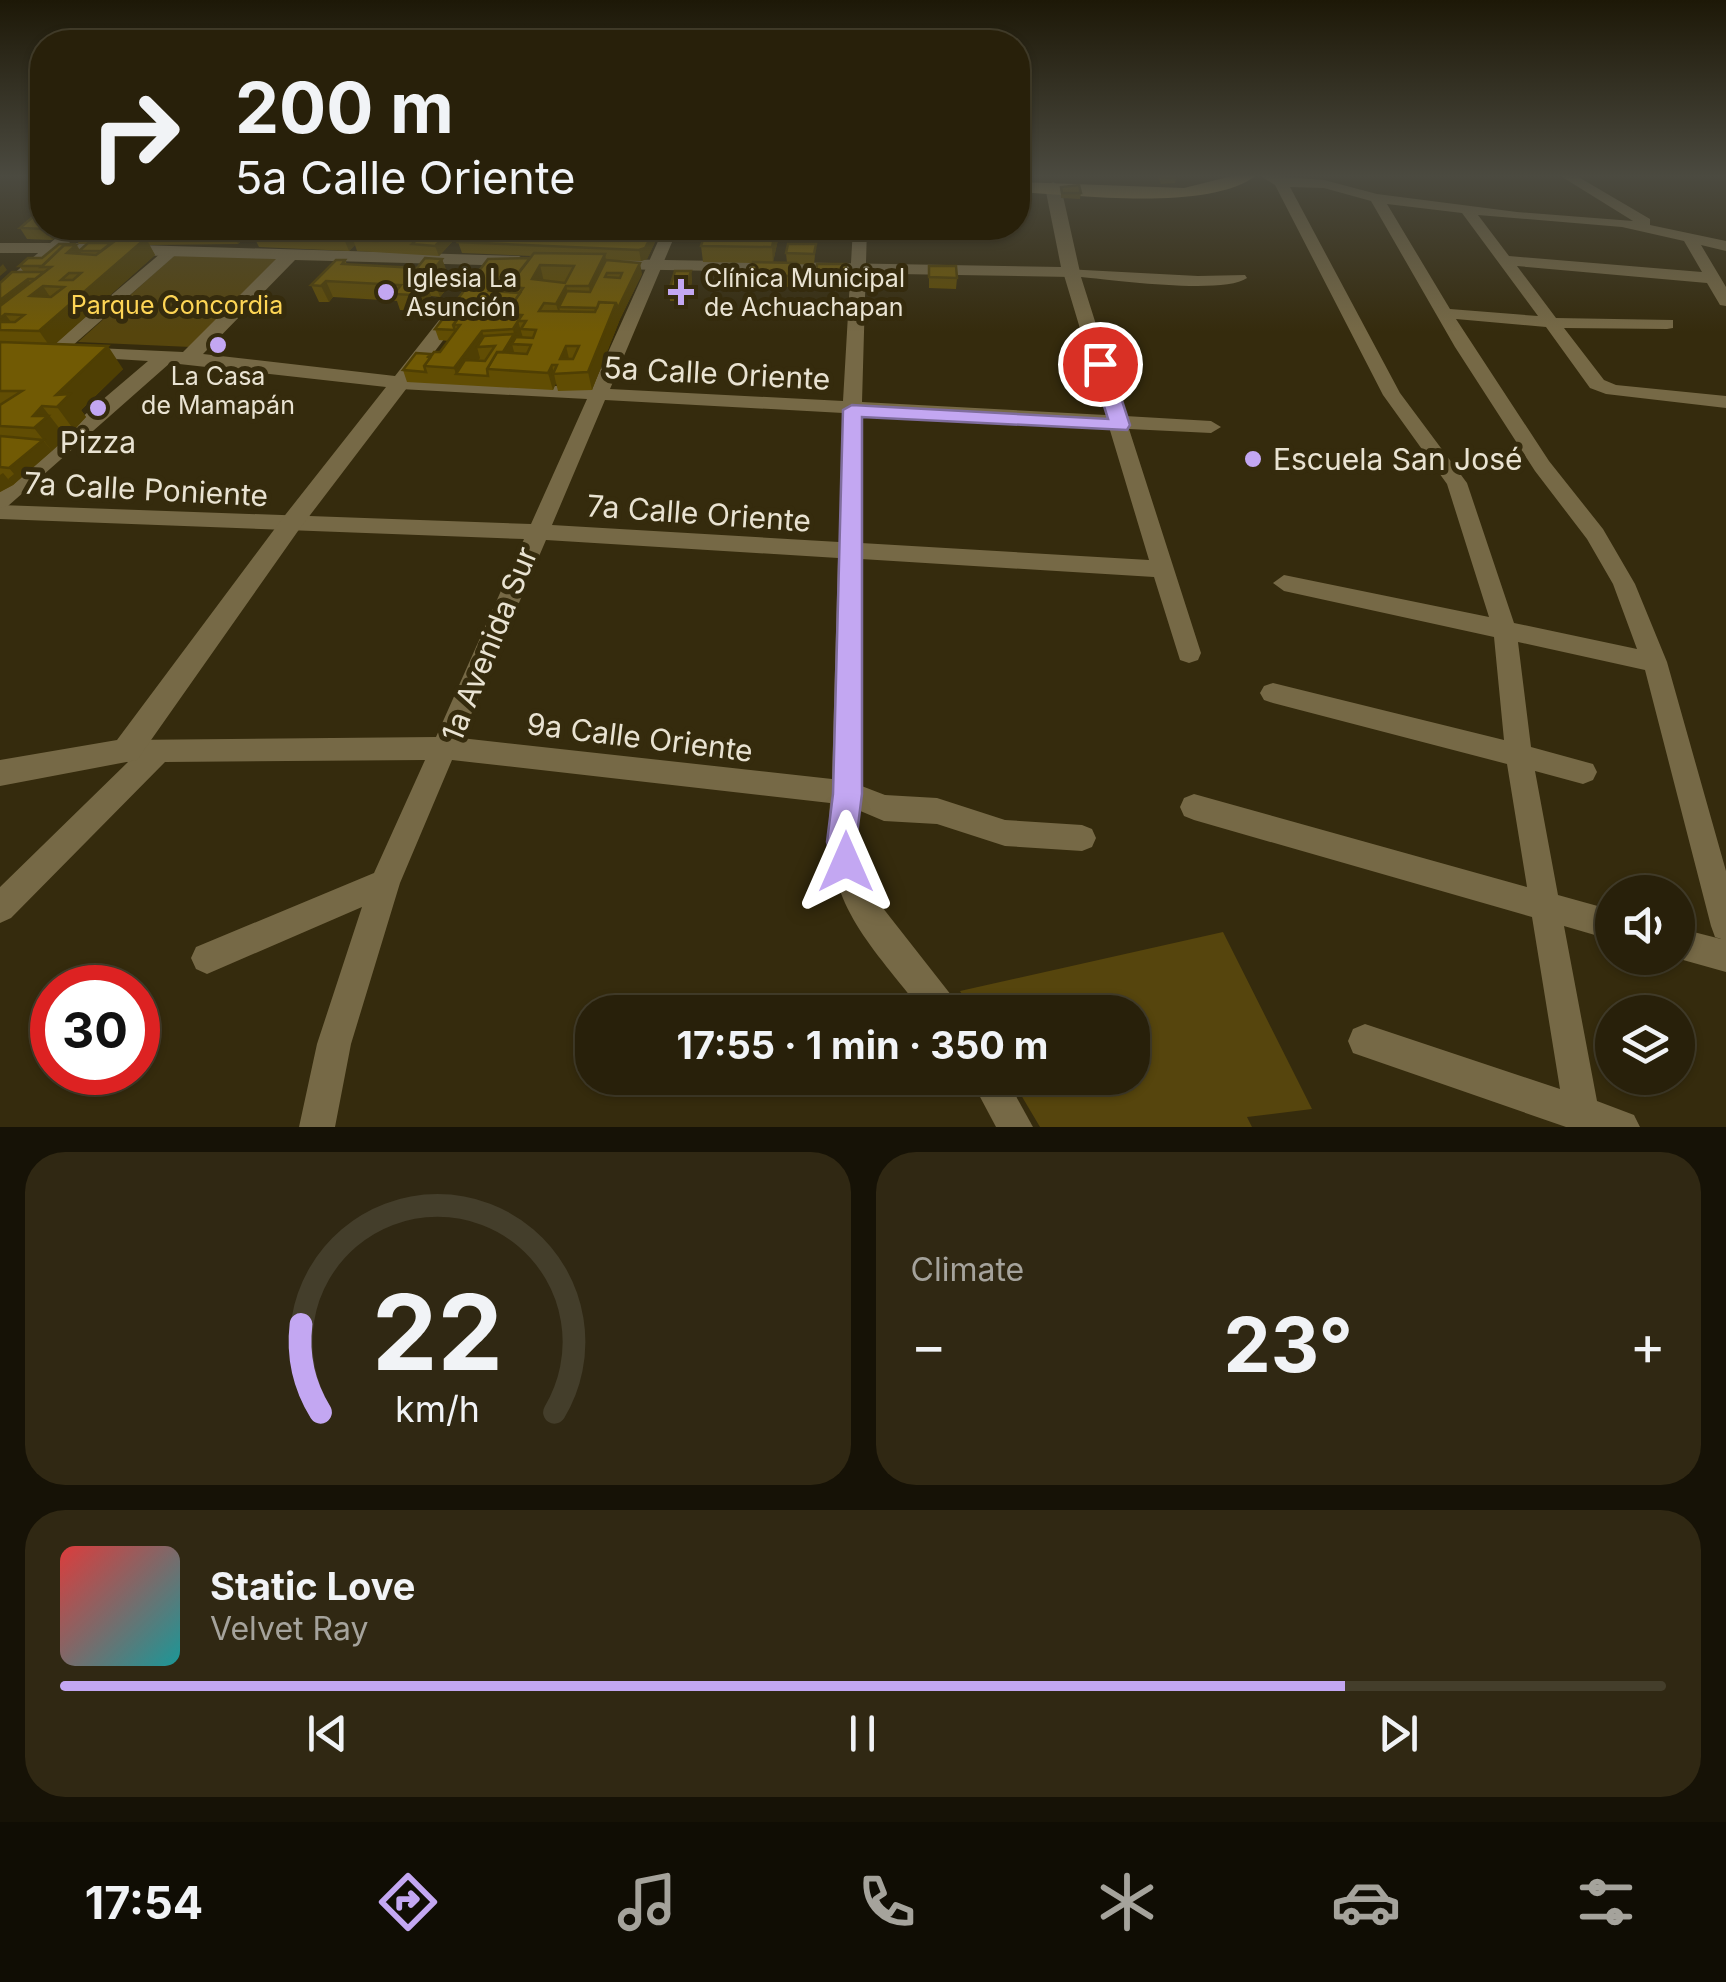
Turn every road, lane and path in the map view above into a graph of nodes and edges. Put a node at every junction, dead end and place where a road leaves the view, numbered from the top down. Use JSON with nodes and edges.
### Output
{"nodes":[{"id":1,"x":1061,"y":228,"type":"edge"},
{"id":2,"x":1301,"y":228,"type":"edge"},
{"id":3,"x":1393,"y":228,"type":"edge"},
{"id":4,"x":1481,"y":228,"type":"edge"},
{"id":5,"x":1644,"y":228,"type":"edge"},
{"id":6,"x":1658,"y":229,"type":"joint"},
{"id":7,"x":1689,"y":237,"type":"junction"},
{"id":8,"x":63,"y":240,"type":"edge"},
{"id":9,"x":464,"y":240,"type":"edge"},
{"id":10,"x":665,"y":240,"type":"edge"},
{"id":11,"x":859,"y":240,"type":"edge"},
{"id":12,"x":1726,"y":246,"type":"edge"},
{"id":13,"x":0,"y":248,"type":"edge"},
{"id":14,"x":54,"y":248,"type":"junction"},
{"id":15,"x":172,"y":251,"type":"junction"},
{"id":16,"x":291,"y":254,"type":"junction"},
{"id":17,"x":448,"y":258,"type":"junction"},
{"id":18,"x":1506,"y":260,"type":"junction"},
{"id":19,"x":547,"y":262,"type":"edge"},
{"id":20,"x":583,"y":263,"type":"edge"},
{"id":21,"x":654,"y":265,"type":"junction"},
{"id":22,"x":858,"y":269,"type":"junction"},
{"id":23,"x":1071,"y":272,"type":"junction"},
{"id":24,"x":482,"y":276,"type":"junction"},
{"id":25,"x":1239,"y":278,"type":"dead end"},
{"id":26,"x":1710,"y":278,"type":"junction"},
{"id":27,"x":0,"y":294,"type":"edge"},
{"id":28,"x":1726,"y":301,"type":"edge"},
{"id":29,"x":1443,"y":312,"type":"junction"},
{"id":30,"x":1554,"y":323,"type":"junction"},
{"id":31,"x":1667,"y":324,"type":"dead end"},
{"id":32,"x":48,"y":350,"type":"joint"},
{"id":33,"x":177,"y":357,"type":"junction"},
{"id":34,"x":400,"y":383,"type":"junction"},
{"id":35,"x":595,"y":396,"type":"junction"},
{"id":36,"x":1726,"y":402,"type":"edge"},
{"id":37,"x":852,"y":410,"type":"junction"},
{"id":38,"x":1120,"y":425,"type":"junction"},
{"id":39,"x":1211,"y":427,"type":"dead end"},
{"id":40,"x":0,"y":500,"type":"edge"},
{"id":41,"x":0,"y":512,"type":"edge"},
{"id":42,"x":290,"y":525,"type":"junction"},
{"id":43,"x":535,"y":532,"type":"junction"},
{"id":44,"x":849,"y":554,"type":"junction"},
{"id":45,"x":1163,"y":569,"type":"junction"},
{"id":46,"x":1284,"y":584,"type":"dead end"},
{"id":47,"x":1505,"y":631,"type":"junction"},
{"id":48,"x":1189,"y":652,"type":"dead end"},
{"id":49,"x":1655,"y":662,"type":"junction"},
{"id":50,"x":1274,"y":693,"type":"dead end"},
{"id":51,"x":446,"y":748,"type":"junction"},
{"id":52,"x":160,"y":749,"type":"junction"},
{"id":53,"x":126,"y":751,"type":"junction"},
{"id":54,"x":1519,"y":755,"type":"junction"},
{"id":55,"x":1582,"y":772,"type":"dead end"},
{"id":56,"x":0,"y":773,"type":"edge"},
{"id":57,"x":848,"y":794,"type":"junction"},
{"id":58,"x":1194,"y":807,"type":"dead end"},
{"id":59,"x":1082,"y":838,"type":"dead end"},
{"id":60,"x":385,"y":882,"type":"junction"},
{"id":61,"x":0,"y":908,"type":"edge"},
{"id":62,"x":1546,"y":908,"type":"junction"},
{"id":63,"x":1595,"y":921,"type":"edge"},
{"id":64,"x":1726,"y":926,"type":"edge"},
{"id":65,"x":1695,"y":947,"type":"edge"},
{"id":66,"x":1726,"y":956,"type":"edge"},
{"id":67,"x":207,"y":958,"type":"dead end"},
{"id":68,"x":931,"y":995,"type":"edge"},
{"id":69,"x":1365,"y":1041,"type":"dead end"},
{"id":70,"x":996,"y":1095,"type":"edge"},
{"id":71,"x":1584,"y":1120,"type":"edge"},
{"id":72,"x":316,"y":1127,"type":"edge"},
{"id":73,"x":1015,"y":1127,"type":"edge"},
{"id":74,"x":1622,"y":1127,"type":"edge"}],
"edges":[{"from":1,"to":23,"type":"street"},
{"from":2,"to":47,"type":"street"},
{"from":3,"to":29,"type":"street"},
{"from":4,"to":18,"type":"street"},
{"from":5,"to":6,"type":"street"},
{"from":6,"to":7,"type":"street"},
{"from":7,"to":12,"type":"street"},
{"from":7,"to":26,"type":"street"},
{"from":8,"to":14,"type":"street"},
{"from":9,"to":17,"type":"street"},
{"from":10,"to":21,"type":"street","name":"1a Avenida Sur"},
{"from":11,"to":22,"type":"street"},
{"from":13,"to":14,"type":"street"},
{"from":14,"to":15,"type":"street"},
{"from":14,"to":27,"type":"street"},
{"from":15,"to":16,"type":"street"},
{"from":15,"to":32,"type":"street"},
{"from":16,"to":17,"type":"street"},
{"from":16,"to":33,"type":"street"},
{"from":17,"to":24,"type":"street"},
{"from":18,"to":26,"type":"street"},
{"from":18,"to":30,"type":"street"},
{"from":19,"to":24,"type":"street"},
{"from":20,"to":21,"type":"street"},
{"from":21,"to":22,"type":"street"},
{"from":21,"to":35,"type":"street","name":"1a Avenida Sur"},
{"from":22,"to":23,"type":"street"},
{"from":22,"to":37,"type":"street"},
{"from":23,"to":25,"type":"street"},
{"from":23,"to":38,"type":"street"},
{"from":24,"to":34,"type":"street"},
{"from":26,"to":28,"type":"street"},
{"from":29,"to":30,"type":"street"},
{"from":29,"to":49,"type":"street"},
{"from":30,"to":31,"type":"street"},
{"from":30,"to":36,"type":"street"},
{"from":32,"to":33,"type":"street"},
{"from":33,"to":34,"type":"street"},
{"from":33,"to":40,"type":"street"},
{"from":34,"to":35,"type":"street","name":"5a Calle Oriente"},
{"from":34,"to":42,"type":"street"},
{"from":35,"to":37,"type":"street","name":"5a Calle Oriente"},
{"from":35,"to":43,"type":"street","name":"1a Avenida Sur"},
{"from":37,"to":38,"type":"street","name":"5a Calle Oriente"},
{"from":37,"to":44,"type":"street"},
{"from":38,"to":39,"type":"street","name":"5a Calle Oriente"},
{"from":38,"to":45,"type":"street"},
{"from":41,"to":42,"type":"street","name":"7a Calle Poniente"},
{"from":42,"to":43,"type":"street","name":"7a Calle Oriente"},
{"from":42,"to":53,"type":"street"},
{"from":43,"to":44,"type":"street","name":"7a Calle Oriente"},
{"from":43,"to":51,"type":"street","name":"1a Avenida Sur"},
{"from":44,"to":45,"type":"street","name":"7a Calle Oriente"},
{"from":44,"to":57,"type":"street"},
{"from":45,"to":48,"type":"street"},
{"from":46,"to":47,"type":"street"},
{"from":47,"to":49,"type":"street"},
{"from":47,"to":54,"type":"street"},
{"from":49,"to":64,"type":"street"},
{"from":50,"to":54,"type":"street"},
{"from":51,"to":52,"type":"street","name":"9a Calle Oriente"},
{"from":51,"to":57,"type":"street","name":"9a Calle Oriente"},
{"from":51,"to":60,"type":"street","name":"1a Avenida Sur"},
{"from":52,"to":53,"type":"street","name":"9a Calle Oriente"},
{"from":52,"to":61,"type":"street"},
{"from":53,"to":56,"type":"street"},
{"from":54,"to":55,"type":"street"},
{"from":54,"to":62,"type":"street"},
{"from":57,"to":59,"type":"street","name":"9a Calle Oriente"},
{"from":57,"to":68,"type":"street"},
{"from":58,"to":62,"type":"street"},
{"from":60,"to":67,"type":"street"},
{"from":60,"to":72,"type":"street","name":"1a Avenida Sur"},
{"from":62,"to":63,"type":"street"},
{"from":62,"to":71,"type":"street"},
{"from":65,"to":66,"type":"street"},
{"from":69,"to":71,"type":"street"},
{"from":70,"to":73,"type":"street"},
{"from":71,"to":74,"type":"street"}]}
